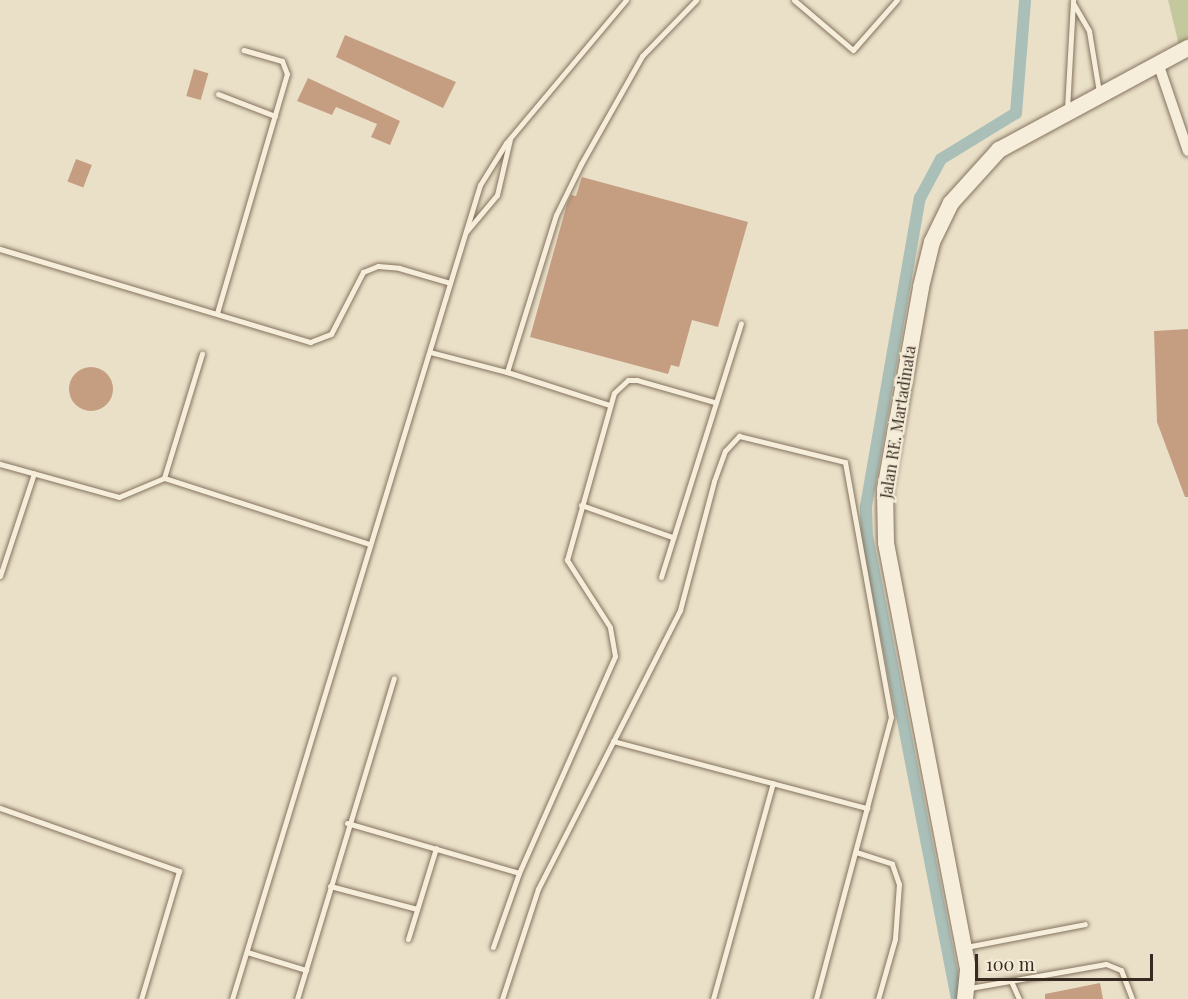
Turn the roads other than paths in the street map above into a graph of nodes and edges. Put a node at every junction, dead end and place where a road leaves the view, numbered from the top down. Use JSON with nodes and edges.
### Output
{"nodes":[{"id":1,"x":626,"y":0,"type":"edge"},
{"id":2,"x":696,"y":0,"type":"edge"},
{"id":3,"x":794,"y":0,"type":"edge"},
{"id":4,"x":897,"y":0,"type":"edge"},
{"id":5,"x":1073,"y":2,"type":"edge"},
{"id":6,"x":1188,"y":48,"type":"edge"},
{"id":7,"x":244,"y":50,"type":"dead end"},
{"id":8,"x":1158,"y":63,"type":"junction"},
{"id":9,"x":1100,"y":93,"type":"junction"},
{"id":10,"x":218,"y":94,"type":"dead end"},
{"id":11,"x":1067,"y":111,"type":"junction"},
{"id":12,"x":275,"y":116,"type":"junction"},
{"id":13,"x":510,"y":138,"type":"junction"},
{"id":14,"x":1188,"y":151,"type":"edge"},
{"id":15,"x":465,"y":233,"type":"junction"},
{"id":16,"x":0,"y":249,"type":"edge"},
{"id":17,"x":450,"y":283,"type":"junction"},
{"id":18,"x":218,"y":313,"type":"junction"},
{"id":19,"x":741,"y":322,"type":"dead end"},
{"id":20,"x":429,"y":352,"type":"junction"},
{"id":21,"x":202,"y":354,"type":"dead end"},
{"id":22,"x":507,"y":372,"type":"junction"},
{"id":23,"x":714,"y":402,"type":"junction"},
{"id":24,"x":610,"y":405,"type":"junction"},
{"id":25,"x":0,"y":464,"type":"edge"},
{"id":26,"x":34,"y":473,"type":"junction"},
{"id":27,"x":164,"y":478,"type":"junction"},
{"id":28,"x":581,"y":505,"type":"junction"},
{"id":29,"x":672,"y":537,"type":"junction"},
{"id":30,"x":370,"y":544,"type":"junction"},
{"id":31,"x":0,"y":576,"type":"edge"},
{"id":32,"x":661,"y":577,"type":"dead end"},
{"id":33,"x":394,"y":678,"type":"dead end"},
{"id":34,"x":613,"y":741,"type":"junction"},
{"id":35,"x":773,"y":783,"type":"junction"},
{"id":36,"x":0,"y":808,"type":"edge"},
{"id":37,"x":867,"y":808,"type":"junction"},
{"id":38,"x":348,"y":823,"type":"junction"},
{"id":39,"x":436,"y":848,"type":"junction"},
{"id":40,"x":856,"y":852,"type":"junction"},
{"id":41,"x":519,"y":873,"type":"junction"},
{"id":42,"x":330,"y":886,"type":"junction"},
{"id":43,"x":417,"y":909,"type":"junction"},
{"id":44,"x":1086,"y":924,"type":"dead end"},
{"id":45,"x":408,"y":939,"type":"dead end"},
{"id":46,"x":493,"y":947,"type":"dead end"},
{"id":47,"x":964,"y":947,"type":"junction"},
{"id":48,"x":247,"y":952,"type":"junction"},
{"id":49,"x":306,"y":970,"type":"junction"},
{"id":50,"x":1011,"y":981,"type":"junction"},
{"id":51,"x":967,"y":996,"type":"edge"},
{"id":52,"x":141,"y":999,"type":"edge"},
{"id":53,"x":232,"y":999,"type":"edge"},
{"id":54,"x":297,"y":999,"type":"edge"},
{"id":55,"x":502,"y":999,"type":"edge"},
{"id":56,"x":712,"y":999,"type":"edge"},
{"id":57,"x":816,"y":999,"type":"edge"},
{"id":58,"x":878,"y":999,"type":"edge"},
{"id":59,"x":1018,"y":999,"type":"edge"},
{"id":60,"x":1132,"y":999,"type":"edge"}],
"edges":[{"from":1,"to":13,"type":"lane"},
{"from":2,"to":22,"type":"lane"},
{"from":3,"to":4,"type":"lane"},
{"from":5,"to":9,"type":"lane"},
{"from":5,"to":11,"type":"lane"},
{"from":6,"to":8,"type":"main road","name":"Jalan RE. Martadinata"},
{"from":7,"to":12,"type":"lane"},
{"from":8,"to":9,"type":"main road","name":"Jalan RE. Martadinata"},
{"from":8,"to":14,"type":"street"},
{"from":9,"to":11,"type":"main road","name":"Jalan RE. Martadinata"},
{"from":10,"to":12,"type":"lane"},
{"from":11,"to":47,"type":"main road","name":"Jalan RE. Martadinata"},
{"from":12,"to":18,"type":"lane"},
{"from":13,"to":15,"type":"lane"},
{"from":13,"to":15,"type":"lane"},
{"from":15,"to":17,"type":"lane"},
{"from":16,"to":18,"type":"lane"},
{"from":17,"to":18,"type":"lane"},
{"from":17,"to":20,"type":"lane"},
{"from":19,"to":23,"type":"lane"},
{"from":20,"to":22,"type":"lane"},
{"from":20,"to":30,"type":"lane"},
{"from":21,"to":27,"type":"lane"},
{"from":22,"to":24,"type":"lane"},
{"from":23,"to":24,"type":"lane"},
{"from":23,"to":29,"type":"lane"},
{"from":24,"to":28,"type":"lane"},
{"from":25,"to":26,"type":"lane"},
{"from":26,"to":27,"type":"lane"},
{"from":26,"to":31,"type":"lane"},
{"from":27,"to":30,"type":"lane"},
{"from":28,"to":29,"type":"lane"},
{"from":28,"to":41,"type":"lane"},
{"from":29,"to":32,"type":"lane"},
{"from":30,"to":48,"type":"lane"},
{"from":33,"to":38,"type":"lane"},
{"from":34,"to":35,"type":"lane"},
{"from":34,"to":37,"type":"lane"},
{"from":34,"to":55,"type":"lane"},
{"from":35,"to":37,"type":"lane"},
{"from":35,"to":56,"type":"lane"},
{"from":36,"to":52,"type":"lane"},
{"from":37,"to":40,"type":"lane"},
{"from":38,"to":39,"type":"lane"},
{"from":38,"to":42,"type":"lane"},
{"from":39,"to":41,"type":"lane"},
{"from":39,"to":43,"type":"lane"},
{"from":40,"to":57,"type":"lane"},
{"from":40,"to":58,"type":"lane"},
{"from":41,"to":46,"type":"lane"},
{"from":42,"to":43,"type":"lane"},
{"from":42,"to":49,"type":"lane"},
{"from":43,"to":45,"type":"lane"},
{"from":44,"to":47,"type":"lane"},
{"from":47,"to":51,"type":"main road","name":"Jalan RE. Martadinata"},
{"from":48,"to":49,"type":"lane"},
{"from":48,"to":53,"type":"lane"},
{"from":49,"to":54,"type":"lane"},
{"from":50,"to":51,"type":"lane"},
{"from":50,"to":59,"type":"lane"},
{"from":50,"to":60,"type":"lane"}]}
